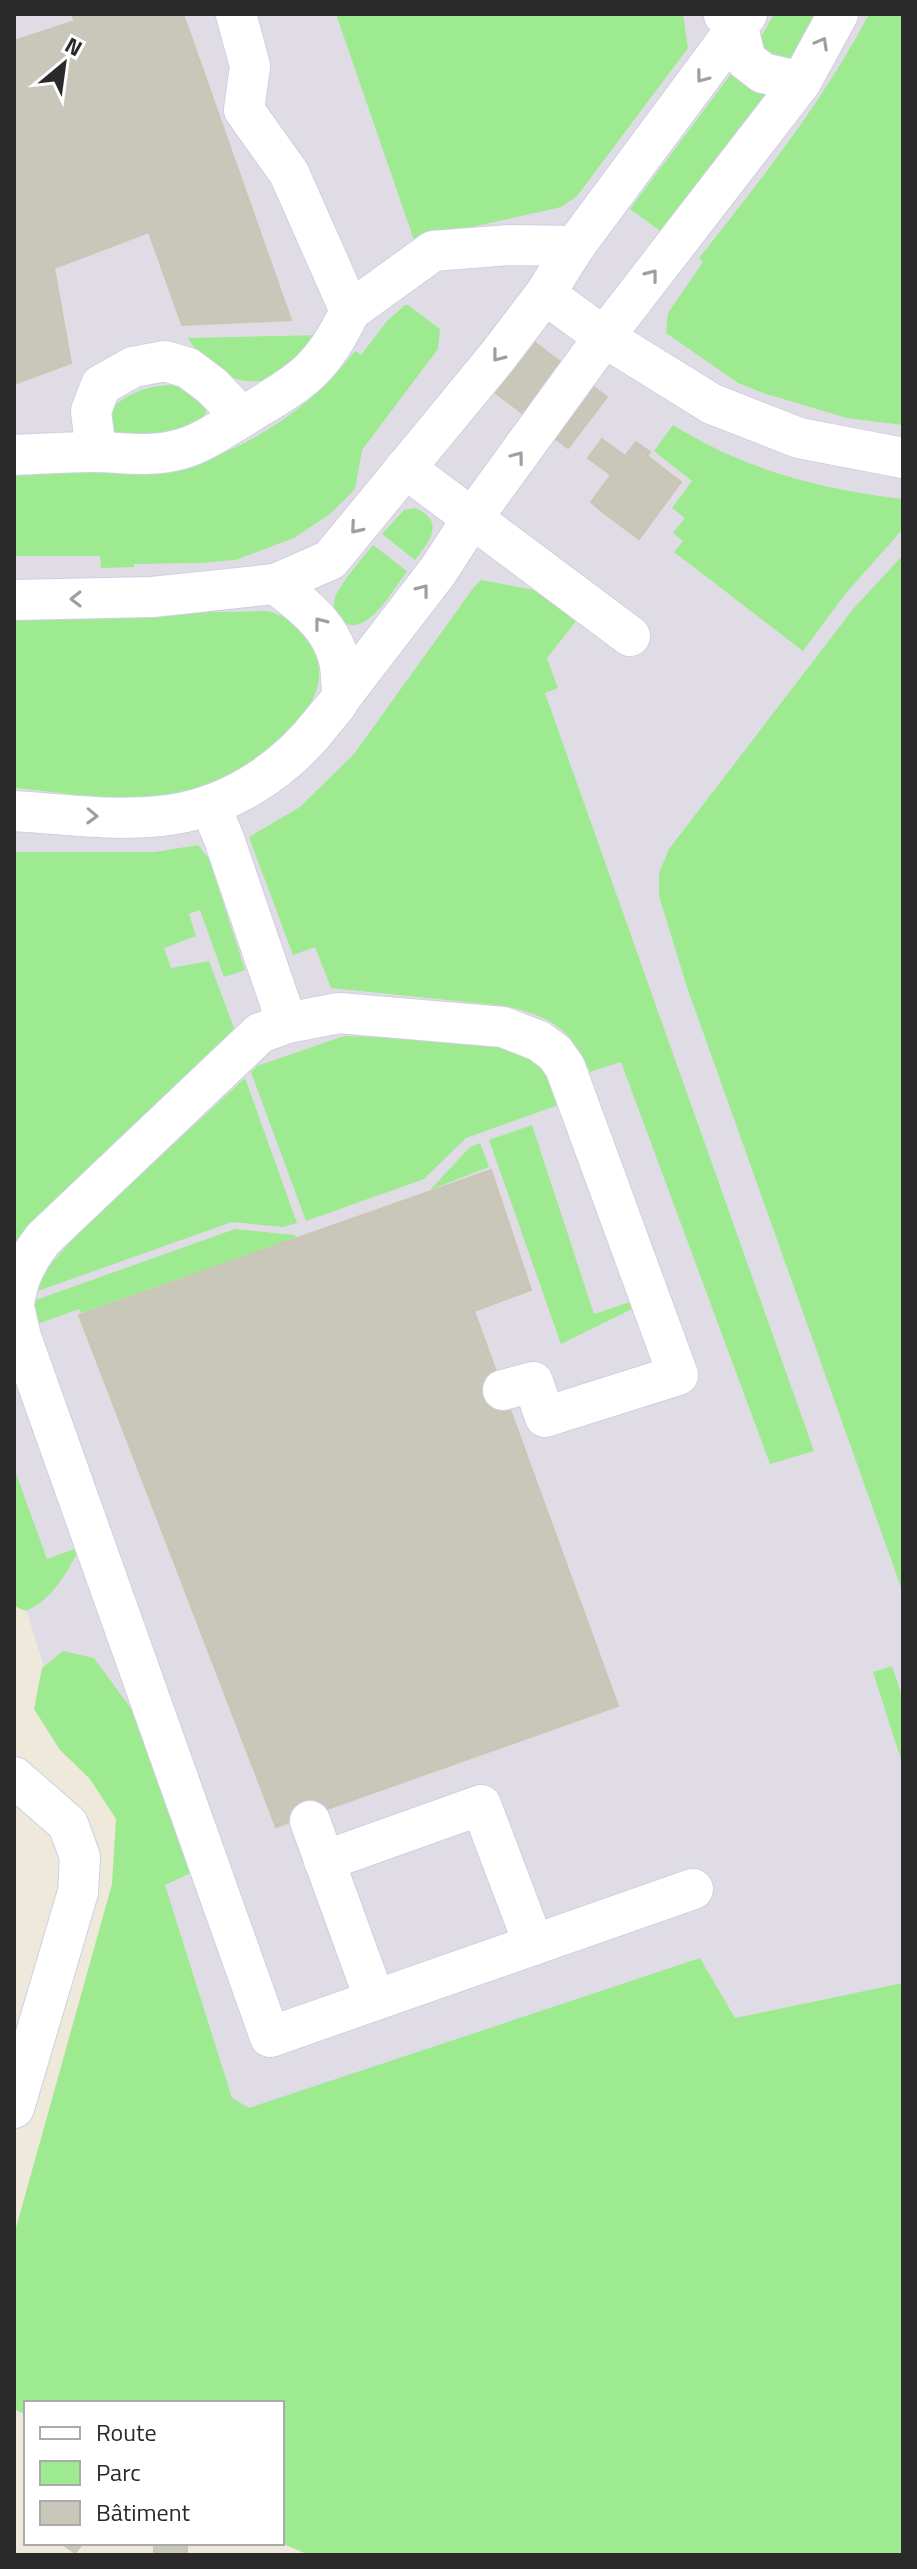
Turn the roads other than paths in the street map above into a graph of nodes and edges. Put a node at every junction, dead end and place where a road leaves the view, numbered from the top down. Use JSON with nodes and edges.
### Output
{"nodes":[{"id":1,"x":236,"y":14,"type":"edge"},
{"id":2,"x":838,"y":14,"type":"edge"},
{"id":3,"x":736,"y":19,"type":"edge"},
{"id":4,"x":801,"y":82,"type":"junction"},
{"id":5,"x":575,"y":246,"type":"junction"},
{"id":6,"x":545,"y":294,"type":"junction"},
{"id":7,"x":350,"y":311,"type":"junction"},
{"id":8,"x":604,"y":337,"type":"junction"},
{"id":9,"x":242,"y":417,"type":"junction"},
{"id":10,"x":96,"y":452,"type":"junction"},
{"id":11,"x":14,"y":455,"type":"edge"},
{"id":12,"x":903,"y":458,"type":"edge"},
{"id":13,"x":405,"y":468,"type":"junction"},
{"id":14,"x":471,"y":520,"type":"junction"},
{"id":15,"x":275,"y":584,"type":"junction"},
{"id":16,"x":14,"y":600,"type":"edge"},
{"id":17,"x":630,"y":636,"type":"dead end"},
{"id":18,"x":341,"y":697,"type":"junction"},
{"id":19,"x":210,"y":805,"type":"junction"},
{"id":20,"x":14,"y":811,"type":"edge"},
{"id":21,"x":287,"y":1023,"type":"junction"},
{"id":22,"x":14,"y":1305,"type":"edge"},
{"id":23,"x":503,"y":1390,"type":"dead end"},
{"id":24,"x":14,"y":1777,"type":"edge"},
{"id":25,"x":310,"y":1821,"type":"dead end"},
{"id":26,"x":324,"y":1861,"type":"junction"},
{"id":27,"x":693,"y":1889,"type":"dead end"},
{"id":28,"x":534,"y":1945,"type":"junction"},
{"id":29,"x":375,"y":2000,"type":"junction"},
{"id":30,"x":14,"y":2108,"type":"edge"}],
"edges":[{"from":1,"to":7,"type":"street"},
{"from":4,"to":2,"type":"street","one_way":true},
{"from":3,"to":4,"type":"street"},
{"from":3,"to":5,"type":"street","one_way":true},
{"from":8,"to":4,"type":"street","one_way":true},
{"from":5,"to":6,"type":"street"},
{"from":5,"to":7,"type":"street"},
{"from":6,"to":8,"type":"street"},
{"from":6,"to":13,"type":"street","one_way":true},
{"from":7,"to":9,"type":"street"},
{"from":8,"to":12,"type":"street"},
{"from":14,"to":8,"type":"street","one_way":true},
{"from":9,"to":10,"type":"street"},
{"from":9,"to":10,"type":"street"},
{"from":10,"to":11,"type":"street"},
{"from":13,"to":14,"type":"street"},
{"from":13,"to":15,"type":"street","one_way":true},
{"from":14,"to":17,"type":"street"},
{"from":18,"to":14,"type":"street","one_way":true},
{"from":15,"to":16,"type":"street","one_way":true},
{"from":18,"to":15,"type":"street","one_way":true},
{"from":18,"to":19,"type":"street"},
{"from":20,"to":19,"type":"street","one_way":true},
{"from":19,"to":21,"type":"street"},
{"from":21,"to":22,"type":"street"},
{"from":21,"to":23,"type":"street"},
{"from":22,"to":29,"type":"street"},
{"from":24,"to":30,"type":"street"},
{"from":25,"to":26,"type":"street"},
{"from":26,"to":28,"type":"street"},
{"from":26,"to":29,"type":"street"},
{"from":27,"to":28,"type":"street"},
{"from":28,"to":29,"type":"street"}]}
